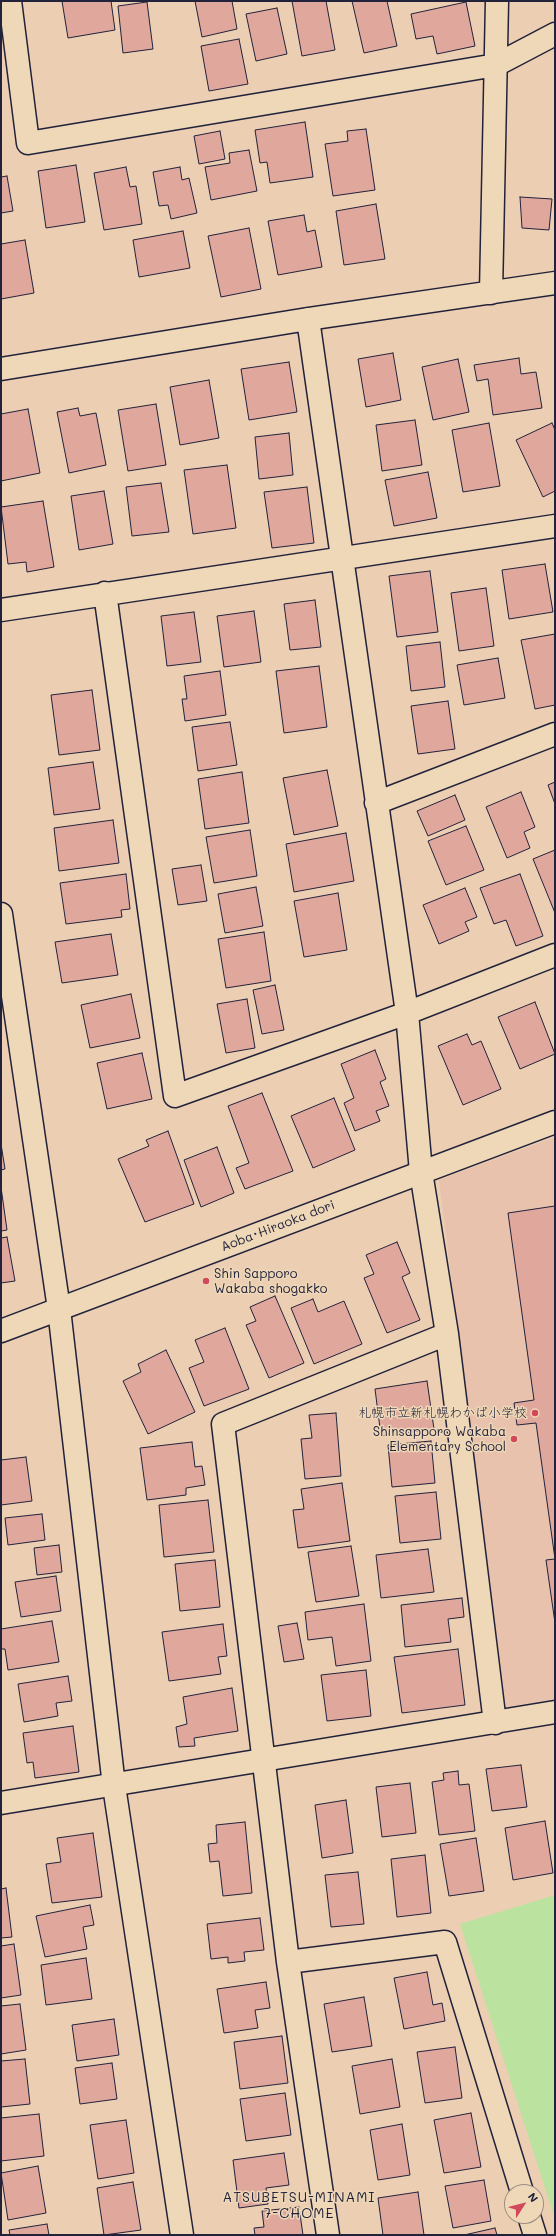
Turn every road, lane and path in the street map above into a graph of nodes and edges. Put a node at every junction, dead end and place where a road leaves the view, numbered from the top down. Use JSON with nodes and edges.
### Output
{"nodes":[{"id":1,"x":10,"y":1,"type":"edge"},
{"id":2,"x":497,"y":1,"type":"edge"},
{"id":3,"x":555,"y":34,"type":"edge"},
{"id":4,"x":496,"y":65,"type":"junction"},
{"id":5,"x":555,"y":283,"type":"edge"},
{"id":6,"x":491,"y":293,"type":"junction"},
{"id":7,"x":308,"y":319,"type":"junction"},
{"id":8,"x":1,"y":369,"type":"edge"},
{"id":9,"x":555,"y":526,"type":"edge"},
{"id":10,"x":342,"y":558,"type":"junction"},
{"id":11,"x":105,"y":593,"type":"junction"},
{"id":12,"x":1,"y":610,"type":"edge"},
{"id":13,"x":555,"y":734,"type":"edge"},
{"id":14,"x":376,"y":803,"type":"junction"},
{"id":15,"x":1,"y":914,"type":"edge"},
{"id":16,"x":555,"y":955,"type":"edge"},
{"id":17,"x":407,"y":1013,"type":"junction"},
{"id":18,"x":555,"y":1122,"type":"edge"},
{"id":19,"x":421,"y":1172,"type":"junction"},
{"id":20,"x":59,"y":1309,"type":"junction"},
{"id":21,"x":1,"y":1331,"type":"edge"},
{"id":22,"x":447,"y":1334,"type":"junction"},
{"id":23,"x":555,"y":1712,"type":"edge"},
{"id":24,"x":495,"y":1723,"type":"junction"},
{"id":25,"x":265,"y":1761,"type":"junction"},
{"id":26,"x":114,"y":1786,"type":"junction"},
{"id":27,"x":1,"y":1803,"type":"edge"},
{"id":28,"x":288,"y":1962,"type":"junction"},
{"id":29,"x":520,"y":2184,"type":"edge"},
{"id":30,"x":532,"y":2224,"type":"edge"},
{"id":31,"x":182,"y":2235,"type":"edge"},
{"id":32,"x":328,"y":2235,"type":"edge"},
{"id":33,"x":535,"y":2235,"type":"edge"}],
"edges":[{"from":1,"to":4,"type":"street"},
{"from":2,"to":4,"type":"street"},
{"from":3,"to":4,"type":"street"},
{"from":4,"to":6,"type":"street"},
{"from":5,"to":6,"type":"street"},
{"from":6,"to":7,"type":"street"},
{"from":7,"to":8,"type":"street"},
{"from":7,"to":10,"type":"street"},
{"from":9,"to":10,"type":"street"},
{"from":10,"to":11,"type":"street"},
{"from":10,"to":14,"type":"street"},
{"from":11,"to":12,"type":"street"},
{"from":11,"to":17,"type":"street"},
{"from":13,"to":14,"type":"street"},
{"from":14,"to":17,"type":"street"},
{"from":15,"to":20,"type":"street"},
{"from":16,"to":17,"type":"street"},
{"from":17,"to":19,"type":"street"},
{"from":18,"to":19,"type":"street","name":"Aoba･Hiraoka dori"},
{"from":19,"to":20,"type":"street","name":"Aoba･Hiraoka dori"},
{"from":19,"to":22,"type":"street"},
{"from":20,"to":21,"type":"street","name":"Aoba･Hiraoka dori"},
{"from":20,"to":26,"type":"street"},
{"from":22,"to":24,"type":"street"},
{"from":22,"to":25,"type":"street"},
{"from":23,"to":24,"type":"street"},
{"from":24,"to":25,"type":"street"},
{"from":25,"to":26,"type":"street"},
{"from":25,"to":28,"type":"street"},
{"from":26,"to":27,"type":"street"},
{"from":26,"to":31,"type":"street"},
{"from":28,"to":29,"type":"street"},
{"from":28,"to":32,"type":"street"},
{"from":30,"to":33,"type":"street"}]}
